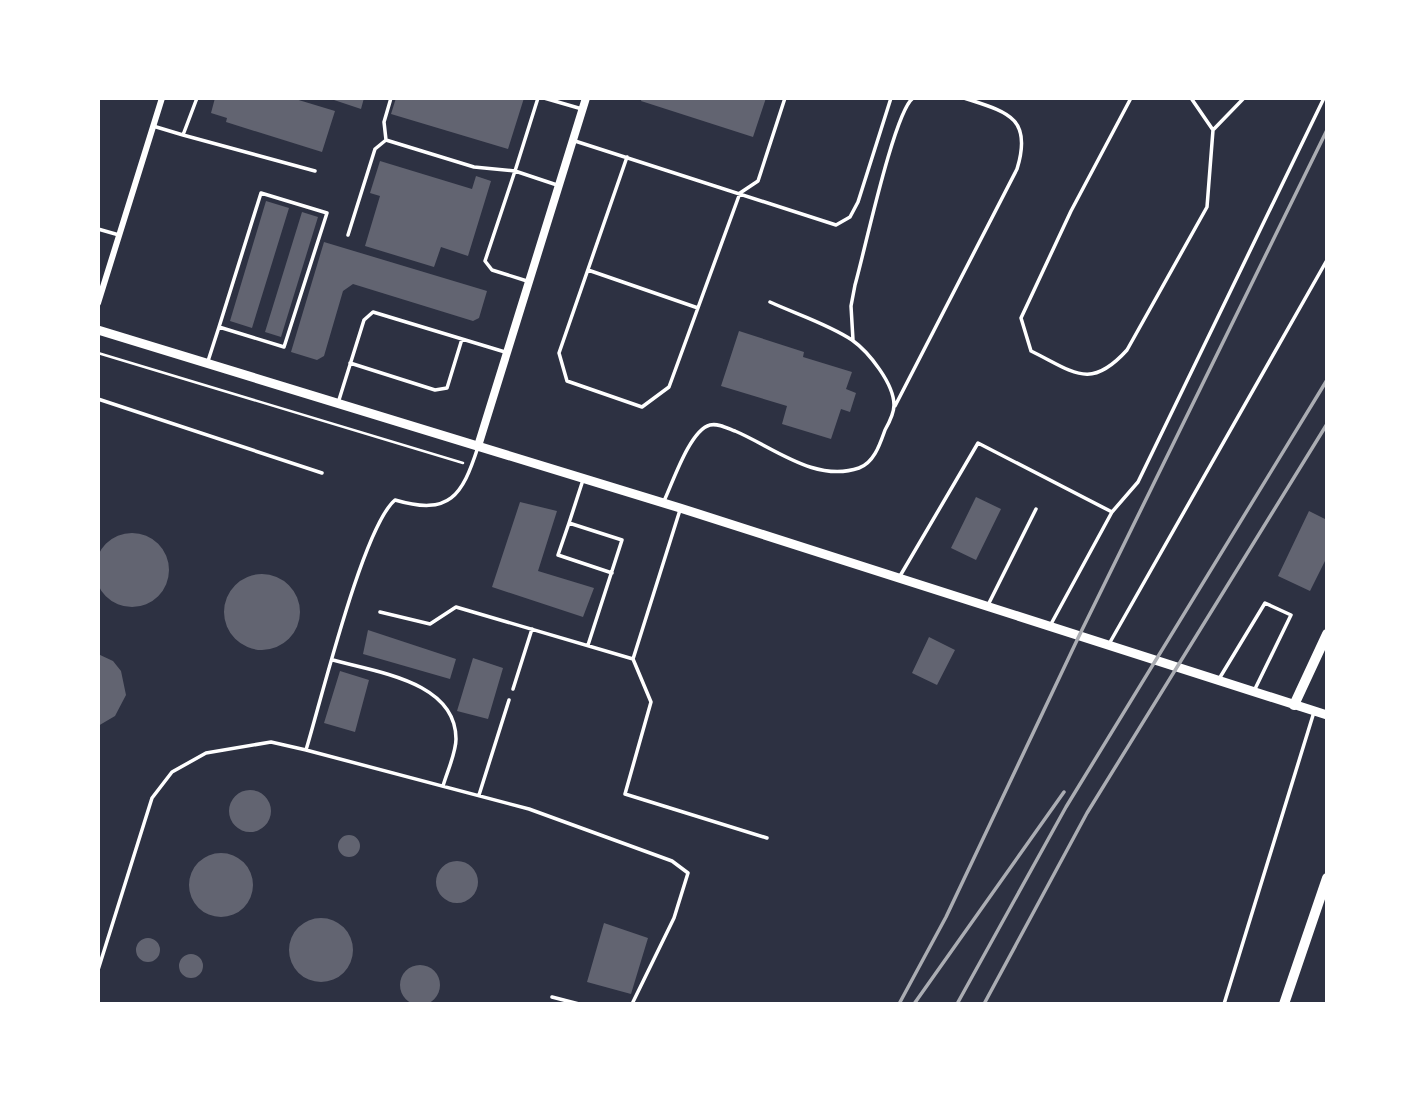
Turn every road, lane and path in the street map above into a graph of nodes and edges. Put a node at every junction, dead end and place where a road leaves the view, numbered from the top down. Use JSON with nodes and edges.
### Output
{"nodes":[{"id":1,"x":162,"y":98,"type":"edge"},
{"id":2,"x":197,"y":98,"type":"edge"},
{"id":3,"x":391,"y":98,"type":"edge"},
{"id":4,"x":538,"y":98,"type":"edge"},
{"id":5,"x":544,"y":98,"type":"edge"},
{"id":6,"x":586,"y":98,"type":"edge"},
{"id":7,"x":785,"y":98,"type":"edge"},
{"id":8,"x":891,"y":98,"type":"edge"},
{"id":9,"x":912,"y":98,"type":"edge"},
{"id":10,"x":964,"y":98,"type":"edge"},
{"id":11,"x":1130,"y":98,"type":"edge"},
{"id":12,"x":1191,"y":98,"type":"edge"},
{"id":13,"x":1244,"y":98,"type":"edge"},
{"id":14,"x":1324,"y":98,"type":"edge"},
{"id":15,"x":582,"y":108,"type":"junction"},
{"id":16,"x":153,"y":126,"type":"junction"},
{"id":17,"x":1213,"y":130,"type":"junction"},
{"id":18,"x":183,"y":135,"type":"junction"},
{"id":19,"x":386,"y":140,"type":"junction"},
{"id":20,"x":573,"y":140,"type":"junction"},
{"id":21,"x":627,"y":157,"type":"junction"},
{"id":22,"x":315,"y":171,"type":"dead end"},
{"id":23,"x":515,"y":171,"type":"junction"},
{"id":24,"x":559,"y":186,"type":"junction"},
{"id":25,"x":740,"y":193,"type":"junction"},
{"id":26,"x":98,"y":229,"type":"edge"},
{"id":27,"x":119,"y":234,"type":"junction"},
{"id":28,"x":348,"y":235,"type":"dead end"},
{"id":29,"x":1327,"y":260,"type":"edge"},
{"id":30,"x":588,"y":270,"type":"junction"},
{"id":31,"x":529,"y":282,"type":"junction"},
{"id":32,"x":770,"y":302,"type":"dead end"},
{"id":33,"x":98,"y":303,"type":"edge"},
{"id":34,"x":698,"y":308,"type":"junction"},
{"id":35,"x":219,"y":327,"type":"junction"},
{"id":36,"x":98,"y":330,"type":"edge"},
{"id":37,"x":462,"y":339,"type":"junction"},
{"id":38,"x":853,"y":340,"type":"junction"},
{"id":39,"x":98,"y":353,"type":"edge"},
{"id":40,"x":507,"y":353,"type":"junction"},
{"id":41,"x":207,"y":363,"type":"junction"},
{"id":42,"x":350,"y":363,"type":"junction"},
{"id":43,"x":98,"y":399,"type":"edge"},
{"id":44,"x":338,"y":404,"type":"junction"},
{"id":45,"x":894,"y":408,"type":"junction"},
{"id":46,"x":478,"y":446,"type":"junction"},
{"id":47,"x":460,"y":463,"type":"dead end"},
{"id":48,"x":322,"y":473,"type":"dead end"},
{"id":49,"x":583,"y":478,"type":"junction"},
{"id":50,"x":663,"y":503,"type":"junction"},
{"id":51,"x":680,"y":508,"type":"junction"},
{"id":52,"x":1036,"y":509,"type":"dead end"},
{"id":53,"x":1112,"y":512,"type":"junction"},
{"id":54,"x":569,"y":523,"type":"junction"},
{"id":55,"x":612,"y":573,"type":"junction"},
{"id":56,"x":899,"y":578,"type":"junction"},
{"id":57,"x":988,"y":605,"type":"junction"},
{"id":58,"x":380,"y":612,"type":"dead end"},
{"id":59,"x":1050,"y":625,"type":"junction"},
{"id":60,"x":532,"y":629,"type":"junction"},
{"id":61,"x":1327,"y":634,"type":"edge"},
{"id":62,"x":588,"y":645,"type":"junction"},
{"id":63,"x":1108,"y":646,"type":"junction"},
{"id":64,"x":333,"y":660,"type":"junction"},
{"id":65,"x":633,"y":660,"type":"junction"},
{"id":66,"x":1218,"y":682,"type":"junction"},
{"id":67,"x":513,"y":689,"type":"dead end"},
{"id":68,"x":1254,"y":693,"type":"junction"},
{"id":69,"x":509,"y":700,"type":"dead end"},
{"id":70,"x":1294,"y":705,"type":"junction"},
{"id":71,"x":1314,"y":711,"type":"junction"},
{"id":72,"x":1327,"y":715,"type":"edge"},
{"id":73,"x":306,"y":750,"type":"junction"},
{"id":74,"x":443,"y":786,"type":"junction"},
{"id":75,"x":479,"y":795,"type":"junction"},
{"id":76,"x":767,"y":838,"type":"dead end"},
{"id":77,"x":1327,"y":878,"type":"edge"},
{"id":78,"x":98,"y":970,"type":"edge"},
{"id":79,"x":552,"y":997,"type":"dead end"},
{"id":80,"x":579,"y":1004,"type":"edge"},
{"id":81,"x":632,"y":1004,"type":"edge"},
{"id":82,"x":1224,"y":1004,"type":"edge"},
{"id":83,"x":1284,"y":1004,"type":"edge"}],
"edges":[{"from":1,"to":16,"type":"street"},
{"from":2,"to":18,"type":"lane"},
{"from":3,"to":19,"type":"lane"},
{"from":4,"to":23,"type":"lane"},
{"from":5,"to":15,"type":"lane"},
{"from":6,"to":15,"type":"street"},
{"from":7,"to":25,"type":"lane"},
{"from":8,"to":25,"type":"lane"},
{"from":9,"to":38,"type":"lane"},
{"from":10,"to":45,"type":"lane"},
{"from":11,"to":17,"type":"lane"},
{"from":12,"to":17,"type":"lane"},
{"from":13,"to":17,"type":"lane"},
{"from":14,"to":53,"type":"lane"},
{"from":15,"to":20,"type":"street"},
{"from":16,"to":18,"type":"lane"},
{"from":16,"to":27,"type":"street"},
{"from":18,"to":22,"type":"lane"},
{"from":19,"to":23,"type":"lane"},
{"from":19,"to":28,"type":"lane"},
{"from":20,"to":21,"type":"lane"},
{"from":20,"to":24,"type":"street"},
{"from":21,"to":25,"type":"lane"},
{"from":21,"to":30,"type":"lane"},
{"from":23,"to":24,"type":"lane"},
{"from":23,"to":31,"type":"lane"},
{"from":24,"to":31,"type":"street"},
{"from":25,"to":34,"type":"lane"},
{"from":26,"to":27,"type":"lane"},
{"from":27,"to":33,"type":"street"},
{"from":29,"to":63,"type":"lane"},
{"from":30,"to":34,"type":"lane"},
{"from":30,"to":34,"type":"lane"},
{"from":31,"to":40,"type":"street"},
{"from":32,"to":38,"type":"lane"},
{"from":35,"to":35,"type":"lane"},
{"from":35,"to":41,"type":"lane"},
{"from":36,"to":41,"type":"main road"},
{"from":37,"to":40,"type":"lane"},
{"from":37,"to":42,"type":"lane"},
{"from":37,"to":42,"type":"lane"},
{"from":38,"to":45,"type":"lane"},
{"from":39,"to":47,"type":"path"},
{"from":40,"to":46,"type":"street"},
{"from":41,"to":44,"type":"main road"},
{"from":42,"to":44,"type":"lane"},
{"from":43,"to":48,"type":"lane"},
{"from":44,"to":46,"type":"main road"},
{"from":45,"to":50,"type":"lane"},
{"from":46,"to":49,"type":"main road"},
{"from":46,"to":64,"type":"lane"},
{"from":49,"to":50,"type":"main road"},
{"from":49,"to":54,"type":"lane"},
{"from":50,"to":51,"type":"main road"},
{"from":51,"to":56,"type":"main road"},
{"from":51,"to":65,"type":"lane"},
{"from":52,"to":57,"type":"lane"},
{"from":53,"to":56,"type":"lane"},
{"from":53,"to":59,"type":"lane"},
{"from":54,"to":55,"type":"lane"},
{"from":54,"to":55,"type":"lane"},
{"from":55,"to":62,"type":"lane"},
{"from":56,"to":57,"type":"main road"},
{"from":57,"to":59,"type":"main road"},
{"from":58,"to":60,"type":"lane"},
{"from":59,"to":63,"type":"main road"},
{"from":60,"to":62,"type":"lane"},
{"from":60,"to":67,"type":"lane"},
{"from":61,"to":70,"type":"highway"},
{"from":62,"to":65,"type":"lane"},
{"from":63,"to":66,"type":"main road"},
{"from":64,"to":73,"type":"lane"},
{"from":64,"to":74,"type":"lane"},
{"from":65,"to":76,"type":"lane"},
{"from":66,"to":68,"type":"main road"},
{"from":66,"to":68,"type":"lane"},
{"from":68,"to":70,"type":"main road"},
{"from":69,"to":75,"type":"lane"},
{"from":70,"to":71,"type":"main road"},
{"from":71,"to":72,"type":"main road"},
{"from":71,"to":82,"type":"lane"},
{"from":73,"to":74,"type":"lane"},
{"from":73,"to":78,"type":"lane"},
{"from":74,"to":75,"type":"lane"},
{"from":75,"to":81,"type":"lane"},
{"from":77,"to":83,"type":"highway"},
{"from":79,"to":80,"type":"lane"}]}
